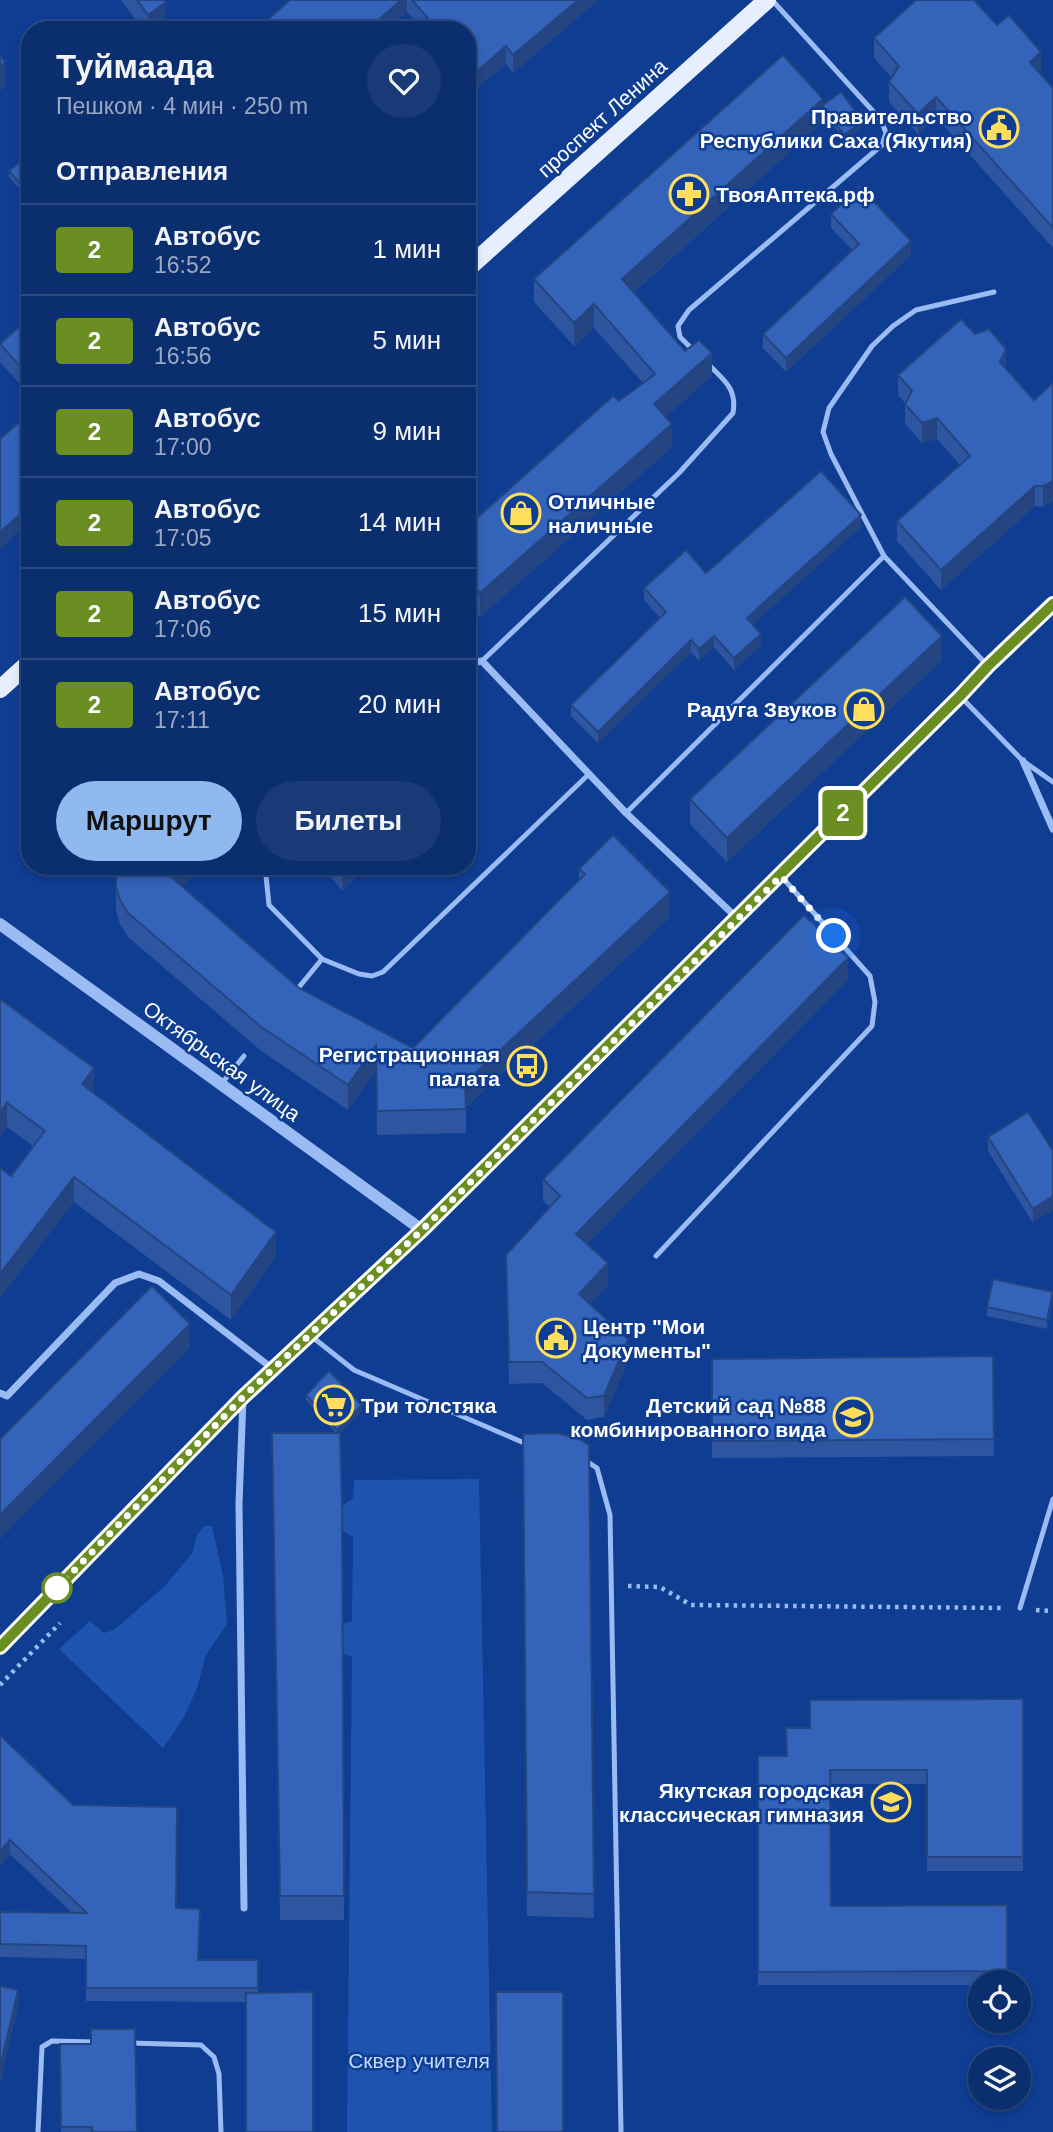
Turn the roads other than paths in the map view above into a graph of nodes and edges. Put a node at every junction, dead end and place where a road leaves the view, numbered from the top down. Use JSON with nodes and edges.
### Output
{"nodes":[{"id":1,"x":767,"y":0,"type":"edge"},
{"id":2,"x":772,"y":0,"type":"edge"},
{"id":3,"x":476,"y":261,"type":"edge"},
{"id":4,"x":994,"y":292,"type":"dead end"},
{"id":5,"x":884,"y":556,"type":"junction"},
{"id":6,"x":1053,"y":604,"type":"edge"},
{"id":7,"x":482,"y":661,"type":"junction"},
{"id":8,"x":476,"y":662,"type":"edge"},
{"id":9,"x":988,"y":666,"type":"junction"},
{"id":10,"x":21,"y":670,"type":"edge"},
{"id":11,"x":0,"y":689,"type":"edge"},
{"id":12,"x":960,"y":696,"type":"junction"},
{"id":13,"x":1023,"y":761,"type":"junction"},
{"id":14,"x":589,"y":774,"type":"junction"},
{"id":15,"x":1053,"y":782,"type":"edge"},
{"id":16,"x":626,"y":813,"type":"junction"},
{"id":17,"x":1053,"y":829,"type":"edge"},
{"id":18,"x":266,"y":875,"type":"edge"},
{"id":19,"x":781,"y":876,"type":"junction"},
{"id":20,"x":738,"y":918,"type":"junction"},
{"id":21,"x":0,"y":924,"type":"edge"},
{"id":22,"x":323,"y":960,"type":"junction"},
{"id":23,"x":291,"y":998,"type":"edge"},
{"id":24,"x":244,"y":1056,"type":"dead end"},
{"id":25,"x":221,"y":1084,"type":"junction"},
{"id":26,"x":422,"y":1230,"type":"junction"},
{"id":27,"x":656,"y":1256,"type":"dead end"},
{"id":28,"x":310,"y":1335,"type":"junction"},
{"id":29,"x":273,"y":1369,"type":"junction"},
{"id":30,"x":4,"y":1395,"type":"edge"},
{"id":31,"x":243,"y":1397,"type":"junction"},
{"id":32,"x":0,"y":1403,"type":"edge"},
{"id":33,"x":533,"y":1446,"type":"edge"},
{"id":34,"x":581,"y":1458,"type":"edge"},
{"id":35,"x":1053,"y":1499,"type":"edge"},
{"id":36,"x":1020,"y":1608,"type":"road end"},
{"id":37,"x":0,"y":1647,"type":"edge"},
{"id":38,"x":244,"y":1908,"type":"dead end"},
{"id":39,"x":106,"y":2042,"type":"edge"},
{"id":40,"x":120,"y":2043,"type":"edge"},
{"id":41,"x":38,"y":2132,"type":"edge"},
{"id":42,"x":221,"y":2132,"type":"edge"},
{"id":43,"x":621,"y":2132,"type":"edge"}],
"edges":[{"from":1,"to":3,"type":"main road","name":"проспект Ленина"},
{"from":2,"to":7,"type":"lane"},
{"from":4,"to":5,"type":"lane"},
{"from":5,"to":9,"type":"lane"},
{"from":5,"to":16,"type":"lane"},
{"from":6,"to":9,"type":"street"},
{"from":7,"to":8,"type":"street"},
{"from":7,"to":14,"type":"street"},
{"from":9,"to":12,"type":"street"},
{"from":10,"to":11,"type":"main road"},
{"from":12,"to":13,"type":"lane"},
{"from":12,"to":19,"type":"street"},
{"from":13,"to":15,"type":"lane"},
{"from":13,"to":17,"type":"street"},
{"from":14,"to":16,"type":"street"},
{"from":14,"to":22,"type":"lane"},
{"from":16,"to":20,"type":"street"},
{"from":18,"to":22,"type":"lane"},
{"from":19,"to":20,"type":"street"},
{"from":19,"to":27,"type":"lane"},
{"from":20,"to":26,"type":"street"},
{"from":21,"to":25,"type":"street","name":"Октябрьская улица"},
{"from":22,"to":23,"type":"lane"},
{"from":24,"to":25,"type":"lane"},
{"from":25,"to":26,"type":"street","name":"Октябрьская улица"},
{"from":26,"to":28,"type":"street"},
{"from":28,"to":29,"type":"street"},
{"from":28,"to":33,"type":"lane"},
{"from":29,"to":30,"type":"street"},
{"from":29,"to":31,"type":"street"},
{"from":30,"to":32,"type":"street"},
{"from":31,"to":37,"type":"street"},
{"from":31,"to":38,"type":"street"},
{"from":34,"to":43,"type":"lane"},
{"from":35,"to":36,"type":"lane"},
{"from":39,"to":41,"type":"lane"},
{"from":40,"to":42,"type":"lane"}]}
